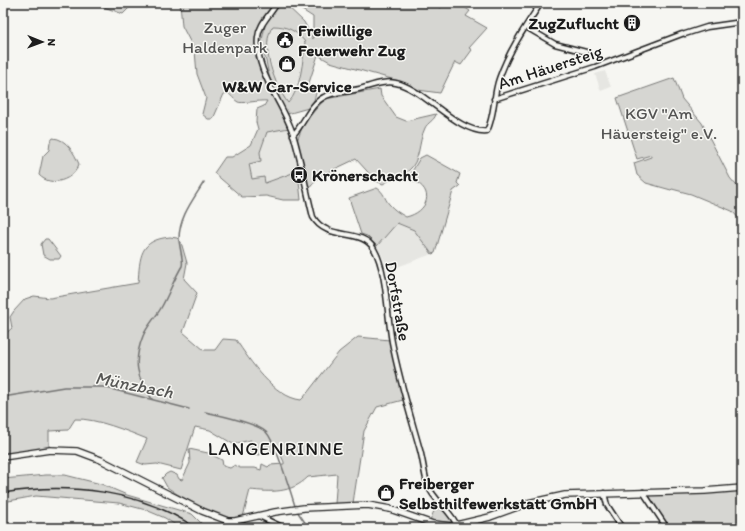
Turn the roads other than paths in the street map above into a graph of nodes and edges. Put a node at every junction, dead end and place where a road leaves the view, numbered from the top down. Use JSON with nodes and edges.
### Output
{"nodes":[{"id":1,"x":277,"y":3,"type":"edge"},
{"id":2,"x":541,"y":3,"type":"edge"},
{"id":3,"x":742,"y":22,"type":"edge"},
{"id":4,"x":526,"y":27,"type":"junction"},
{"id":5,"x":586,"y":52,"type":"dead end"},
{"id":6,"x":494,"y":99,"type":"junction"},
{"id":7,"x":293,"y":135,"type":"junction"},
{"id":8,"x":3,"y":457,"type":"edge"},
{"id":9,"x":742,"y":488,"type":"edge"},
{"id":10,"x":643,"y":492,"type":"junction"},
{"id":11,"x":604,"y":493,"type":"junction"},
{"id":12,"x":259,"y":516,"type":"junction"},
{"id":13,"x":457,"y":527,"type":"edge"},
{"id":14,"x":284,"y":528,"type":"edge"},
{"id":15,"x":622,"y":528,"type":"edge"},
{"id":16,"x":667,"y":528,"type":"edge"}],
"edges":[{"from":1,"to":7,"type":"street","name":"Dorfstraße"},
{"from":2,"to":4,"type":"street"},
{"from":3,"to":6,"type":"street","name":"Am Häuersteig"},
{"from":4,"to":5,"type":"street"},
{"from":4,"to":6,"type":"street"},
{"from":6,"to":7,"type":"street"},
{"from":7,"to":13,"type":"street","name":"Dorfstraße"},
{"from":8,"to":12,"type":"street"},
{"from":9,"to":10,"type":"street"},
{"from":10,"to":11,"type":"street"},
{"from":10,"to":16,"type":"street"},
{"from":11,"to":13,"type":"street"},
{"from":11,"to":15,"type":"street"},
{"from":12,"to":13,"type":"street"},
{"from":12,"to":14,"type":"street"}]}
